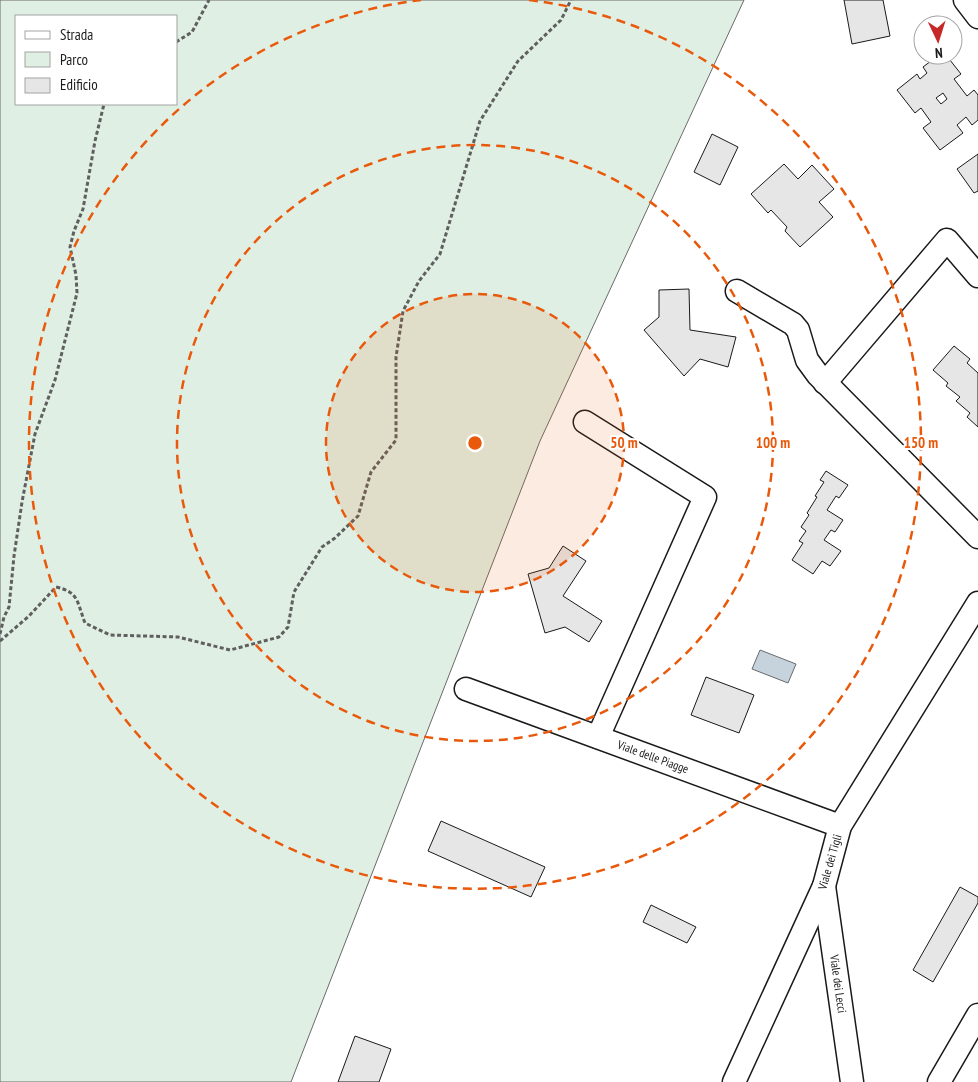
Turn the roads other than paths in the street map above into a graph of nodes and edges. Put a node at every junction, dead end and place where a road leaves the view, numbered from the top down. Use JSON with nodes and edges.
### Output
{"nodes":[{"id":1,"x":965,"y":0,"type":"edge"},
{"id":2,"x":978,"y":16,"type":"edge"},
{"id":3,"x":978,"y":276,"type":"edge"},
{"id":4,"x":737,"y":291,"type":"dead end"},
{"id":5,"x":825,"y":383,"type":"junction"},
{"id":6,"x":585,"y":422,"type":"dead end"},
{"id":7,"x":978,"y":537,"type":"edge"},
{"id":8,"x":978,"y":603,"type":"edge"},
{"id":9,"x":466,"y":689,"type":"dead end"},
{"id":10,"x":598,"y":737,"type":"junction"},
{"id":11,"x":840,"y":826,"type":"junction"},
{"id":12,"x":824,"y":886,"type":"junction"},
{"id":13,"x":978,"y":1015,"type":"edge"},
{"id":14,"x":734,"y":1082,"type":"edge"},
{"id":15,"x":852,"y":1082,"type":"edge"},
{"id":16,"x":939,"y":1082,"type":"edge"}],
"edges":[{"from":1,"to":2,"type":"street"},
{"from":3,"to":5,"type":"street"},
{"from":4,"to":5,"type":"street"},
{"from":5,"to":7,"type":"street"},
{"from":6,"to":10,"type":"street"},
{"from":8,"to":11,"type":"street","name":"Viale dei Tigli"},
{"from":9,"to":10,"type":"street","name":"Viale delle Piagge"},
{"from":10,"to":11,"type":"street","name":"Viale delle Piagge"},
{"from":11,"to":12,"type":"street","name":"Viale dei Tigli"},
{"from":12,"to":14,"type":"street","name":"Viale dei Tigli"},
{"from":12,"to":15,"type":"street","name":"Viale dei Lecci"},
{"from":13,"to":16,"type":"street"}]}
